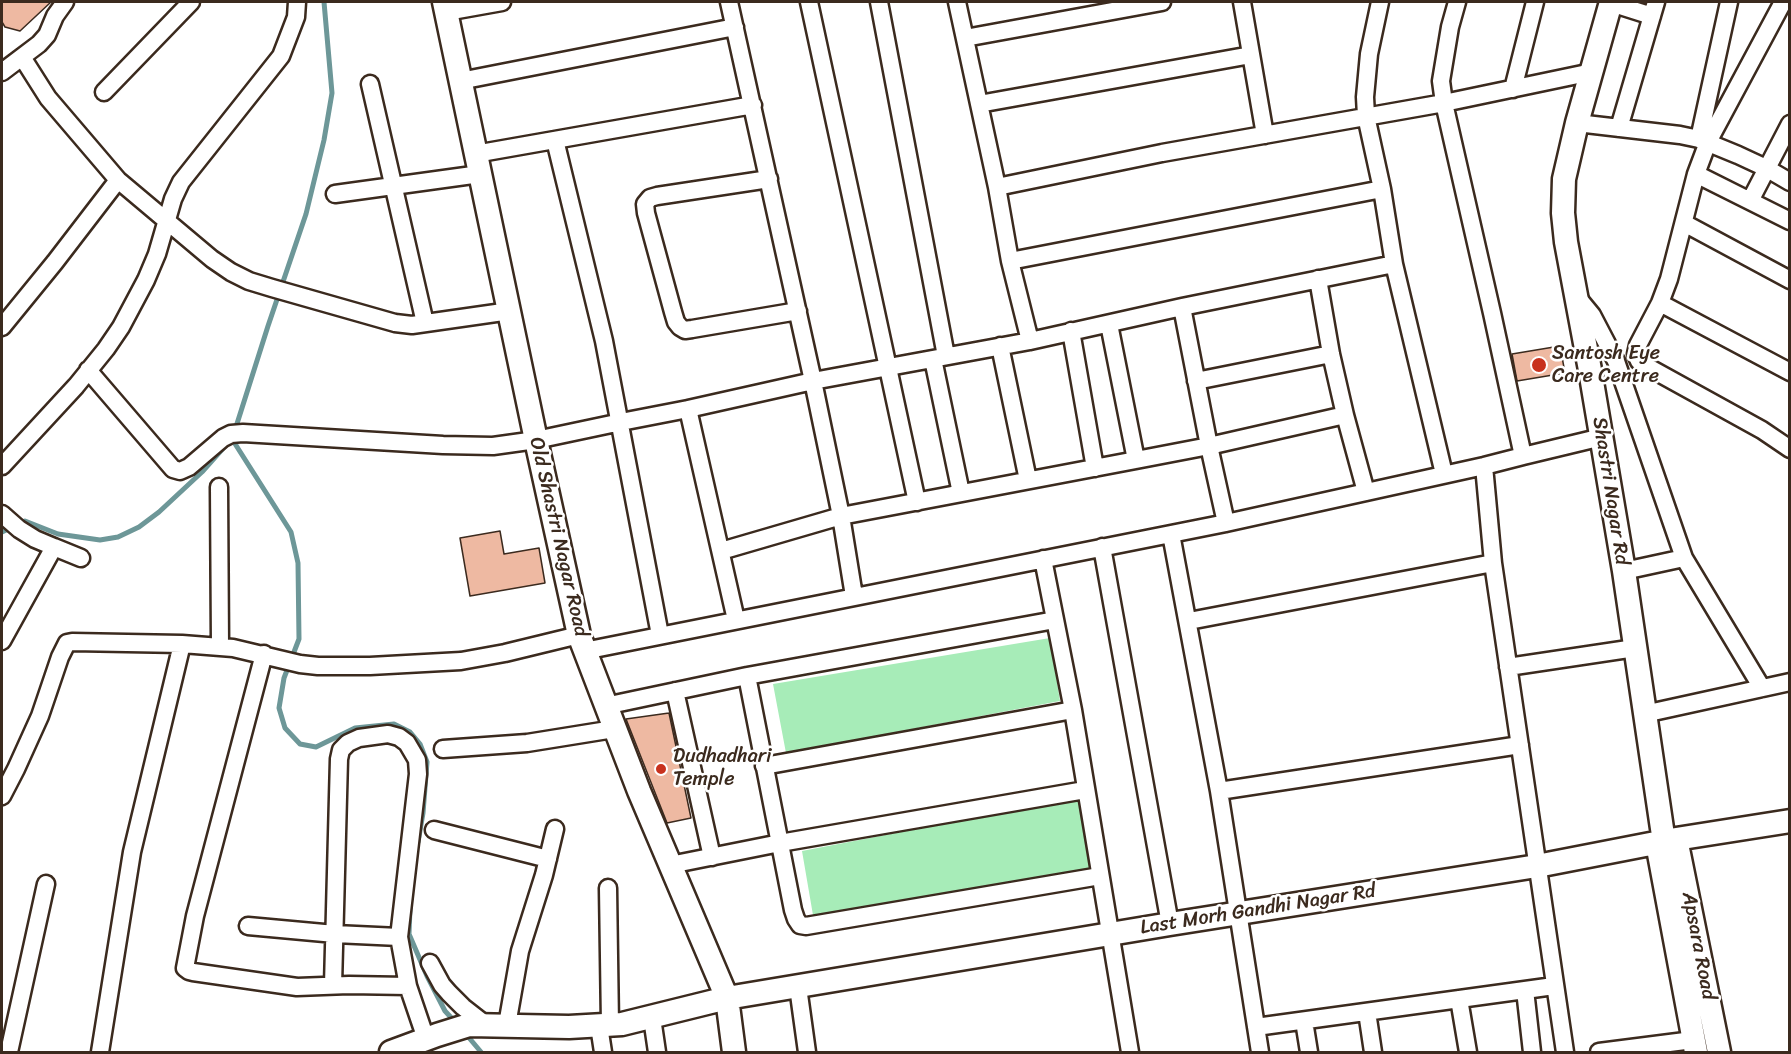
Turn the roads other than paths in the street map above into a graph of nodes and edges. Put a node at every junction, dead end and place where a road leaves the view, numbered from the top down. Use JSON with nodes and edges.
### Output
{"nodes":[{"id":1,"x":63,"y":2,"type":"edge"},
{"id":2,"x":191,"y":2,"type":"edge"},
{"id":3,"x":297,"y":2,"type":"edge"},
{"id":4,"x":502,"y":2,"type":"edge"},
{"id":5,"x":729,"y":2,"type":"edge"},
{"id":6,"x":809,"y":2,"type":"edge"},
{"id":7,"x":879,"y":2,"type":"edge"},
{"id":8,"x":957,"y":2,"type":"edge"},
{"id":9,"x":1162,"y":2,"type":"edge"},
{"id":10,"x":1242,"y":2,"type":"edge"},
{"id":11,"x":1380,"y":2,"type":"edge"},
{"id":12,"x":1457,"y":2,"type":"edge"},
{"id":13,"x":1535,"y":2,"type":"edge"},
{"id":14,"x":1611,"y":2,"type":"edge"},
{"id":15,"x":1729,"y":2,"type":"edge"},
{"id":16,"x":1783,"y":2,"type":"edge"},
{"id":17,"x":445,"y":7,"type":"edge"},
{"id":18,"x":1654,"y":9,"type":"edge"},
{"id":19,"x":735,"y":27,"type":"junction"},
{"id":20,"x":965,"y":38,"type":"junction"},
{"id":21,"x":1251,"y":54,"type":"junction"},
{"id":22,"x":22,"y":57,"type":"junction"},
{"id":23,"x":2,"y":72,"type":"edge"},
{"id":24,"x":1592,"y":72,"type":"junction"},
{"id":25,"x":460,"y":81,"type":"junction"},
{"id":26,"x":370,"y":84,"type":"dead end"},
{"id":27,"x":1513,"y":89,"type":"junction"},
{"id":28,"x":104,"y":92,"type":"dead end"},
{"id":29,"x":1444,"y":103,"type":"junction"},
{"id":30,"x":980,"y":104,"type":"junction"},
{"id":31,"x":753,"y":105,"type":"junction"},
{"id":32,"x":1366,"y":116,"type":"junction"},
{"id":33,"x":1577,"y":123,"type":"junction"},
{"id":34,"x":1790,"y":124,"type":"edge"},
{"id":35,"x":1619,"y":128,"type":"junction"},
{"id":36,"x":1265,"y":135,"type":"junction"},
{"id":37,"x":555,"y":140,"type":"junction"},
{"id":38,"x":1703,"y":141,"type":"junction"},
{"id":39,"x":478,"y":164,"type":"junction"},
{"id":40,"x":1766,"y":168,"type":"junction"},
{"id":41,"x":1696,"y":174,"type":"junction"},
{"id":42,"x":769,"y":179,"type":"junction"},
{"id":43,"x":118,"y":180,"type":"junction"},
{"id":44,"x":1790,"y":182,"type":"edge"},
{"id":45,"x":394,"y":186,"type":"junction"},
{"id":46,"x":997,"y":187,"type":"junction"},
{"id":47,"x":1382,"y":189,"type":"junction"},
{"id":48,"x":335,"y":194,"type":"dead end"},
{"id":49,"x":1750,"y":201,"type":"junction"},
{"id":50,"x":1790,"y":221,"type":"edge"},
{"id":51,"x":167,"y":222,"type":"junction"},
{"id":52,"x":1684,"y":223,"type":"junction"},
{"id":53,"x":1010,"y":261,"type":"junction"},
{"id":54,"x":1394,"y":264,"type":"junction"},
{"id":55,"x":1318,"y":279,"type":"junction"},
{"id":56,"x":1790,"y":280,"type":"edge"},
{"id":57,"x":1576,"y":295,"type":"junction"},
{"id":58,"x":1660,"y":303,"type":"junction"},
{"id":59,"x":1182,"y":307,"type":"junction"},
{"id":60,"x":510,"y":311,"type":"junction"},
{"id":61,"x":798,"y":311,"type":"junction"},
{"id":62,"x":425,"y":323,"type":"junction"},
{"id":63,"x":1109,"y":324,"type":"junction"},
{"id":64,"x":2,"y":327,"type":"edge"},
{"id":65,"x":1071,"y":331,"type":"junction"},
{"id":66,"x":1030,"y":341,"type":"junction"},
{"id":67,"x":1000,"y":346,"type":"junction"},
{"id":68,"x":1331,"y":354,"type":"junction"},
{"id":69,"x":1636,"y":354,"type":"junction"},
{"id":70,"x":939,"y":358,"type":"junction"},
{"id":71,"x":1616,"y":361,"type":"junction"},
{"id":72,"x":887,"y":368,"type":"junction"},
{"id":73,"x":88,"y":370,"type":"junction"},
{"id":74,"x":1590,"y":370,"type":"junction"},
{"id":75,"x":1790,"y":372,"type":"edge"},
{"id":76,"x":813,"y":381,"type":"junction"},
{"id":77,"x":1196,"y":381,"type":"junction"},
{"id":78,"x":688,"y":409,"type":"junction"},
{"id":79,"x":1345,"y":415,"type":"junction"},
{"id":80,"x":621,"y":422,"type":"junction"},
{"id":81,"x":1602,"y":436,"type":"junction"},
{"id":82,"x":536,"y":440,"type":"junction"},
{"id":83,"x":1787,"y":440,"type":"edge"},
{"id":84,"x":1209,"y":446,"type":"junction"},
{"id":85,"x":1523,"y":456,"type":"junction"},
{"id":86,"x":1136,"y":460,"type":"junction"},
{"id":87,"x":2,"y":466,"type":"edge"},
{"id":88,"x":1484,"y":466,"type":"junction"},
{"id":89,"x":1095,"y":468,"type":"junction"},
{"id":90,"x":1444,"y":474,"type":"junction"},
{"id":91,"x":1028,"y":480,"type":"junction"},
{"id":92,"x":219,"y":488,"type":"dead end"},
{"id":93,"x":1366,"y":492,"type":"junction"},
{"id":94,"x":961,"y":494,"type":"junction"},
{"id":95,"x":917,"y":502,"type":"junction"},
{"id":96,"x":841,"y":516,"type":"junction"},
{"id":97,"x":9,"y":521,"type":"edge"},
{"id":98,"x":1226,"y":523,"type":"junction"},
{"id":99,"x":1171,"y":534,"type":"junction"},
{"id":100,"x":54,"y":547,"type":"junction"},
{"id":101,"x":1102,"y":548,"type":"junction"},
{"id":102,"x":721,"y":551,"type":"junction"},
{"id":103,"x":81,"y":558,"type":"dead end"},
{"id":104,"x":1684,"y":558,"type":"junction"},
{"id":105,"x":1043,"y":559,"type":"junction"},
{"id":106,"x":1493,"y":563,"type":"junction"},
{"id":107,"x":1623,"y":571,"type":"junction"},
{"id":108,"x":854,"y":597,"type":"junction"},
{"id":109,"x":736,"y":620,"type":"junction"},
{"id":110,"x":1055,"y":620,"type":"junction"},
{"id":111,"x":1189,"y":621,"type":"junction"},
{"id":112,"x":660,"y":635,"type":"junction"},
{"id":113,"x":2,"y":641,"type":"edge"},
{"id":114,"x":582,"y":643,"type":"junction"},
{"id":115,"x":182,"y":644,"type":"junction"},
{"id":116,"x":220,"y":646,"type":"junction"},
{"id":117,"x":1635,"y":648,"type":"junction"},
{"id":118,"x":268,"y":655,"type":"junction"},
{"id":119,"x":1508,"y":667,"type":"junction"},
{"id":120,"x":747,"y":676,"type":"junction"},
{"id":121,"x":1790,"y":682,"type":"edge"},
{"id":122,"x":1762,"y":688,"type":"junction"},
{"id":123,"x":675,"y":691,"type":"junction"},
{"id":124,"x":605,"y":706,"type":"junction"},
{"id":125,"x":1073,"y":710,"type":"junction"},
{"id":126,"x":1644,"y":714,"type":"junction"},
{"id":127,"x":614,"y":729,"type":"junction"},
{"id":128,"x":1520,"y":745,"type":"junction"},
{"id":129,"x":443,"y":749,"type":"dead end"},
{"id":130,"x":764,"y":766,"type":"junction"},
{"id":131,"x":1085,"y":790,"type":"junction"},
{"id":132,"x":1220,"y":791,"type":"junction"},
{"id":133,"x":2,"y":796,"type":"edge"},
{"id":134,"x":1790,"y":821,"type":"edge"},
{"id":135,"x":555,"y":829,"type":"dead end"},
{"id":136,"x":434,"y":830,"type":"dead end"},
{"id":137,"x":1666,"y":841,"type":"junction"},
{"id":138,"x":780,"y":843,"type":"junction"},
{"id":139,"x":712,"y":856,"type":"junction"},
{"id":140,"x":548,"y":859,"type":"junction"},
{"id":141,"x":670,"y":865,"type":"junction"},
{"id":142,"x":1537,"y":866,"type":"junction"},
{"id":143,"x":1100,"y":876,"type":"junction"},
{"id":144,"x":46,"y":884,"type":"dead end"},
{"id":145,"x":608,"y":888,"type":"dead end"},
{"id":146,"x":1240,"y":913,"type":"junction"},
{"id":147,"x":1170,"y":924,"type":"junction"},
{"id":148,"x":248,"y":926,"type":"dead end"},
{"id":149,"x":335,"y":934,"type":"junction"},
{"id":150,"x":1111,"y":935,"type":"junction"},
{"id":151,"x":399,"y":937,"type":"junction"},
{"id":152,"x":430,"y":963,"type":"dead end"},
{"id":153,"x":333,"y":985,"type":"junction"},
{"id":154,"x":408,"y":986,"type":"junction"},
{"id":155,"x":1554,"y":986,"type":"junction"},
{"id":156,"x":798,"y":987,"type":"junction"},
{"id":157,"x":1525,"y":990,"type":"junction"},
{"id":158,"x":727,"y":998,"type":"junction"},
{"id":159,"x":1459,"y":999,"type":"junction"},
{"id":160,"x":1367,"y":1012,"type":"junction"},
{"id":161,"x":652,"y":1017,"type":"junction"},
{"id":162,"x":1304,"y":1021,"type":"junction"},
{"id":163,"x":487,"y":1025,"type":"junction"},
{"id":164,"x":605,"y":1026,"type":"junction"},
{"id":165,"x":1256,"y":1027,"type":"junction"},
{"id":166,"x":431,"y":1037,"type":"junction"},
{"id":167,"x":1695,"y":1046,"type":"edge"},
{"id":168,"x":1127,"y":1052,"type":"edge"},
{"id":169,"x":9,"y":1053,"type":"edge"},
{"id":170,"x":100,"y":1053,"type":"edge"},
{"id":171,"x":391,"y":1053,"type":"edge"},
{"id":172,"x":603,"y":1053,"type":"edge"},
{"id":173,"x":657,"y":1053,"type":"edge"},
{"id":174,"x":734,"y":1053,"type":"edge"},
{"id":175,"x":807,"y":1053,"type":"edge"},
{"id":176,"x":1260,"y":1053,"type":"edge"},
{"id":177,"x":1309,"y":1053,"type":"edge"},
{"id":178,"x":1373,"y":1053,"type":"edge"},
{"id":179,"x":1468,"y":1053,"type":"edge"},
{"id":180,"x":1532,"y":1053,"type":"edge"},
{"id":181,"x":1565,"y":1053,"type":"edge"},
{"id":182,"x":1599,"y":1053,"type":"edge"},
{"id":183,"x":1719,"y":1053,"type":"edge"}],
"edges":[{"from":1,"to":22,"type":"street"},
{"from":2,"to":28,"type":"street"},
{"from":3,"to":51,"type":"street"},
{"from":4,"to":17,"type":"street"},
{"from":5,"to":19,"type":"street"},
{"from":6,"to":72,"type":"street"},
{"from":7,"to":70,"type":"street"},
{"from":8,"to":20,"type":"street"},
{"from":9,"to":20,"type":"street"},
{"from":10,"to":21,"type":"street"},
{"from":11,"to":32,"type":"street"},
{"from":12,"to":29,"type":"street"},
{"from":13,"to":27,"type":"street"},
{"from":14,"to":18,"type":"street"},
{"from":14,"to":24,"type":"street","name":"Shastri Nagar Rd"},
{"from":15,"to":38,"type":"street"},
{"from":16,"to":38,"type":"street"},
{"from":17,"to":25,"type":"street","name":"Old Shastri Nagar Road"},
{"from":18,"to":35,"type":"street"},
{"from":19,"to":25,"type":"street"},
{"from":19,"to":31,"type":"street"},
{"from":20,"to":30,"type":"street"},
{"from":21,"to":30,"type":"street"},
{"from":21,"to":36,"type":"street"},
{"from":22,"to":23,"type":"street"},
{"from":22,"to":43,"type":"street"},
{"from":24,"to":27,"type":"street"},
{"from":24,"to":33,"type":"street","name":"Shastri Nagar Rd"},
{"from":25,"to":39,"type":"street","name":"Old Shastri Nagar Road"},
{"from":26,"to":45,"type":"street"},
{"from":27,"to":29,"type":"street"},
{"from":29,"to":32,"type":"street"},
{"from":29,"to":85,"type":"street"},
{"from":30,"to":46,"type":"street"},
{"from":31,"to":37,"type":"street"},
{"from":31,"to":42,"type":"street"},
{"from":32,"to":36,"type":"street"},
{"from":32,"to":47,"type":"street"},
{"from":33,"to":35,"type":"street"},
{"from":33,"to":57,"type":"street","name":"Shastri Nagar Rd"},
{"from":34,"to":40,"type":"street"},
{"from":35,"to":38,"type":"street"},
{"from":36,"to":46,"type":"street"},
{"from":37,"to":39,"type":"street"},
{"from":37,"to":80,"type":"street"},
{"from":38,"to":40,"type":"street"},
{"from":38,"to":41,"type":"street"},
{"from":39,"to":45,"type":"street"},
{"from":39,"to":60,"type":"street","name":"Old Shastri Nagar Road"},
{"from":40,"to":44,"type":"street"},
{"from":40,"to":49,"type":"street"},
{"from":41,"to":49,"type":"street"},
{"from":41,"to":52,"type":"street"},
{"from":42,"to":61,"type":"street"},
{"from":42,"to":61,"type":"street"},
{"from":43,"to":51,"type":"street"},
{"from":43,"to":64,"type":"street"},
{"from":45,"to":48,"type":"street"},
{"from":45,"to":62,"type":"street"},
{"from":46,"to":53,"type":"street"},
{"from":47,"to":53,"type":"street"},
{"from":47,"to":54,"type":"street"},
{"from":49,"to":50,"type":"street"},
{"from":51,"to":62,"type":"street"},
{"from":51,"to":73,"type":"street"},
{"from":52,"to":56,"type":"street"},
{"from":52,"to":58,"type":"street"},
{"from":53,"to":66,"type":"street"},
{"from":54,"to":55,"type":"street"},
{"from":54,"to":90,"type":"street"},
{"from":55,"to":59,"type":"street"},
{"from":55,"to":68,"type":"street"},
{"from":57,"to":71,"type":"street"},
{"from":57,"to":74,"type":"street","name":"Shastri Nagar Rd"},
{"from":58,"to":69,"type":"street"},
{"from":58,"to":75,"type":"street"},
{"from":59,"to":63,"type":"street"},
{"from":59,"to":77,"type":"street"},
{"from":60,"to":62,"type":"street"},
{"from":60,"to":82,"type":"street","name":"Old Shastri Nagar Road"},
{"from":61,"to":76,"type":"street"},
{"from":63,"to":65,"type":"street"},
{"from":63,"to":86,"type":"street"},
{"from":65,"to":66,"type":"street"},
{"from":65,"to":89,"type":"street"},
{"from":66,"to":67,"type":"street"},
{"from":67,"to":70,"type":"street"},
{"from":67,"to":91,"type":"street"},
{"from":68,"to":77,"type":"street"},
{"from":68,"to":79,"type":"street"},
{"from":69,"to":71,"type":"street"},
{"from":69,"to":83,"type":"street"},
{"from":70,"to":72,"type":"street"},
{"from":70,"to":94,"type":"street"},
{"from":71,"to":74,"type":"street"},
{"from":71,"to":104,"type":"street"},
{"from":72,"to":76,"type":"street"},
{"from":72,"to":95,"type":"street"},
{"from":73,"to":82,"type":"street"},
{"from":73,"to":87,"type":"street"},
{"from":74,"to":81,"type":"street","name":"Shastri Nagar Rd"},
{"from":76,"to":78,"type":"street"},
{"from":76,"to":96,"type":"street"},
{"from":77,"to":84,"type":"street"},
{"from":78,"to":80,"type":"street"},
{"from":78,"to":102,"type":"street"},
{"from":79,"to":84,"type":"street"},
{"from":79,"to":93,"type":"street"},
{"from":80,"to":82,"type":"street"},
{"from":80,"to":112,"type":"street"},
{"from":81,"to":85,"type":"street"},
{"from":81,"to":107,"type":"street","name":"Shastri Nagar Rd"},
{"from":82,"to":114,"type":"street","name":"Old Shastri Nagar Road"},
{"from":84,"to":86,"type":"street"},
{"from":84,"to":98,"type":"street"},
{"from":85,"to":88,"type":"street"},
{"from":86,"to":89,"type":"street"},
{"from":88,"to":90,"type":"street"},
{"from":88,"to":106,"type":"street"},
{"from":89,"to":91,"type":"street"},
{"from":90,"to":93,"type":"street"},
{"from":91,"to":94,"type":"street"},
{"from":92,"to":116,"type":"street"},
{"from":93,"to":98,"type":"street"},
{"from":94,"to":95,"type":"street"},
{"from":95,"to":96,"type":"street"},
{"from":96,"to":102,"type":"street"},
{"from":96,"to":108,"type":"street"},
{"from":97,"to":100,"type":"street"},
{"from":98,"to":99,"type":"street"},
{"from":99,"to":101,"type":"street"},
{"from":99,"to":111,"type":"street"},
{"from":100,"to":103,"type":"street"},
{"from":100,"to":113,"type":"street"},
{"from":101,"to":105,"type":"street"},
{"from":101,"to":147,"type":"street"},
{"from":102,"to":109,"type":"street"},
{"from":104,"to":107,"type":"street"},
{"from":104,"to":122,"type":"street"},
{"from":105,"to":108,"type":"street"},
{"from":105,"to":110,"type":"street"},
{"from":106,"to":111,"type":"street"},
{"from":106,"to":119,"type":"street"},
{"from":107,"to":117,"type":"street","name":"Shastri Nagar Rd"},
{"from":108,"to":109,"type":"street"},
{"from":109,"to":112,"type":"street"},
{"from":110,"to":120,"type":"street"},
{"from":110,"to":125,"type":"street"},
{"from":111,"to":132,"type":"street"},
{"from":112,"to":114,"type":"street"},
{"from":114,"to":118,"type":"street"},
{"from":114,"to":124,"type":"street","name":"Old Shastri Nagar Road"},
{"from":115,"to":116,"type":"street"},
{"from":115,"to":133,"type":"street"},
{"from":115,"to":170,"type":"street"},
{"from":116,"to":118,"type":"street"},
{"from":117,"to":119,"type":"street"},
{"from":117,"to":126,"type":"street","name":"Shastri Nagar Rd"},
{"from":118,"to":153,"type":"street"},
{"from":119,"to":128,"type":"street"},
{"from":120,"to":123,"type":"street"},
{"from":120,"to":130,"type":"street"},
{"from":121,"to":122,"type":"street"},
{"from":122,"to":126,"type":"street"},
{"from":123,"to":124,"type":"street"},
{"from":123,"to":139,"type":"street"},
{"from":124,"to":127,"type":"street","name":"Old Shastri Nagar Road"},
{"from":125,"to":130,"type":"street"},
{"from":125,"to":131,"type":"street"},
{"from":126,"to":137,"type":"street","name":"Shastri Nagar Rd"},
{"from":127,"to":129,"type":"street"},
{"from":127,"to":141,"type":"street","name":"Old Shastri Nagar Road"},
{"from":128,"to":132,"type":"street"},
{"from":128,"to":142,"type":"street"},
{"from":130,"to":138,"type":"street"},
{"from":131,"to":138,"type":"street"},
{"from":131,"to":143,"type":"street"},
{"from":132,"to":146,"type":"street"},
{"from":134,"to":137,"type":"street","name":"Last Morh Gandhi Nagar Rd"},
{"from":135,"to":140,"type":"street"},
{"from":136,"to":140,"type":"street"},
{"from":137,"to":142,"type":"street","name":"Last Morh Gandhi Nagar Rd"},
{"from":137,"to":167,"type":"street","name":"Apsara Road"},
{"from":137,"to":183,"type":"street","name":"Apsara Road"},
{"from":138,"to":139,"type":"street"},
{"from":138,"to":143,"type":"street"},
{"from":139,"to":141,"type":"street"},
{"from":140,"to":163,"type":"street"},
{"from":141,"to":158,"type":"street","name":"Old Shastri Nagar Road"},
{"from":142,"to":146,"type":"street","name":"Last Morh Gandhi Nagar Rd"},
{"from":142,"to":155,"type":"street"},
{"from":143,"to":150,"type":"street"},
{"from":144,"to":169,"type":"street"},
{"from":145,"to":164,"type":"street"},
{"from":146,"to":147,"type":"street","name":"Last Morh Gandhi Nagar Rd"},
{"from":146,"to":165,"type":"street"},
{"from":147,"to":150,"type":"street","name":"Last Morh Gandhi Nagar Rd"},
{"from":148,"to":149,"type":"street"},
{"from":149,"to":151,"type":"street"},
{"from":149,"to":151,"type":"street"},
{"from":149,"to":153,"type":"street"},
{"from":150,"to":156,"type":"street","name":"Last Morh Gandhi Nagar Rd"},
{"from":150,"to":168,"type":"street"},
{"from":151,"to":154,"type":"street"},
{"from":152,"to":163,"type":"street"},
{"from":153,"to":154,"type":"street"},
{"from":154,"to":166,"type":"street"},
{"from":155,"to":157,"type":"street"},
{"from":155,"to":181,"type":"street"},
{"from":156,"to":158,"type":"street","name":"Last Morh Gandhi Nagar Rd"},
{"from":156,"to":175,"type":"street"},
{"from":157,"to":159,"type":"street"},
{"from":157,"to":180,"type":"street"},
{"from":158,"to":161,"type":"street","name":"Last Morh Gandhi Nagar Rd"},
{"from":158,"to":174,"type":"street","name":"Old Shastri Nagar Road"},
{"from":159,"to":160,"type":"street"},
{"from":159,"to":179,"type":"street"},
{"from":160,"to":162,"type":"street"},
{"from":160,"to":178,"type":"street"},
{"from":161,"to":164,"type":"street","name":"Last Morh Gandhi Nagar Rd"},
{"from":161,"to":173,"type":"street"},
{"from":162,"to":165,"type":"street"},
{"from":162,"to":177,"type":"street"},
{"from":163,"to":164,"type":"street","name":"Last Morh Gandhi Nagar Rd"},
{"from":163,"to":166,"type":"street","name":"Last Morh Gandhi Nagar Rd"},
{"from":164,"to":172,"type":"street"},
{"from":165,"to":176,"type":"street"},
{"from":166,"to":171,"type":"street","name":"Last Morh Gandhi Nagar Rd"},
{"from":167,"to":182,"type":"street"}]}
